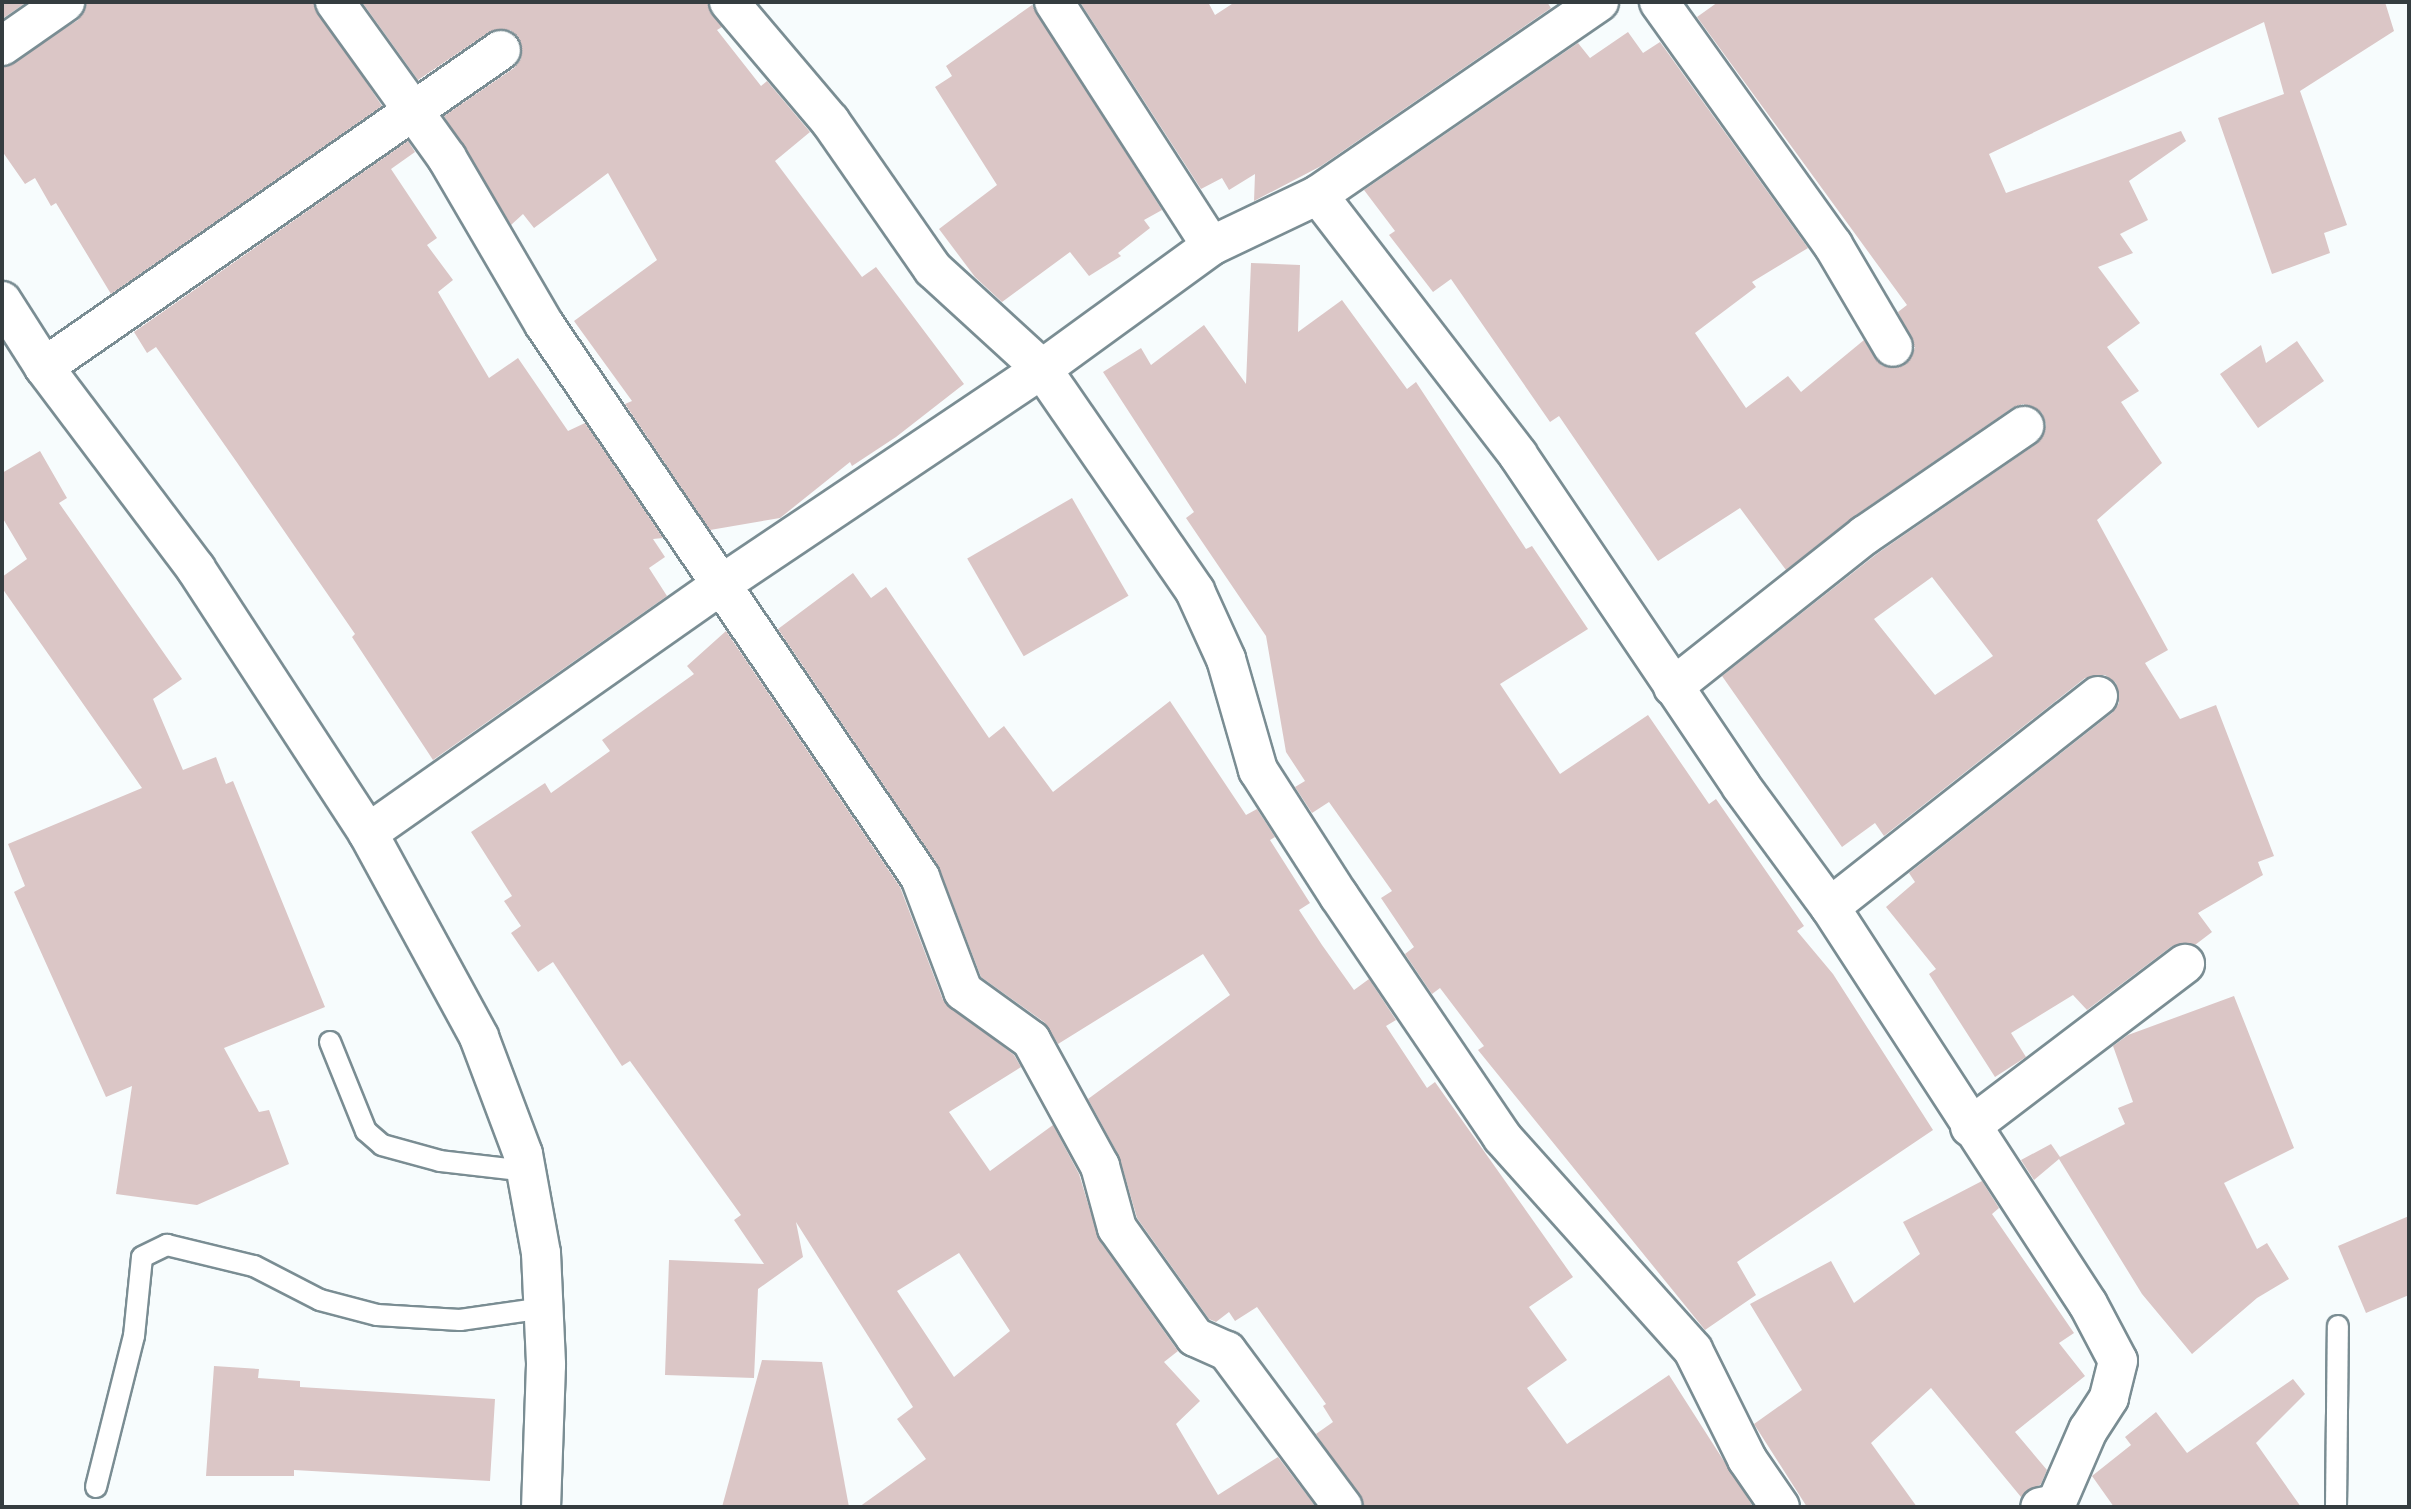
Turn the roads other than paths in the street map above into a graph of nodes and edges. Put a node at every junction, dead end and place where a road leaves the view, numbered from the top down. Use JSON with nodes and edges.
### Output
{"nodes":[{"id":1,"x":65,"y":2,"type":"edge"},
{"id":2,"x":335,"y":2,"type":"edge"},
{"id":3,"x":729,"y":2,"type":"edge"},
{"id":4,"x":1054,"y":2,"type":"edge"},
{"id":5,"x":1599,"y":2,"type":"edge"},
{"id":6,"x":1659,"y":2,"type":"edge"},
{"id":7,"x":2,"y":46,"type":"edge"},
{"id":8,"x":501,"y":50,"type":"dead end"},
{"id":9,"x":411,"y":109,"type":"junction"},
{"id":10,"x":1318,"y":195,"type":"junction"},
{"id":11,"x":1211,"y":246,"type":"junction"},
{"id":12,"x":2,"y":301,"type":"edge"},
{"id":13,"x":1893,"y":347,"type":"dead end"},
{"id":14,"x":44,"y":367,"type":"junction"},
{"id":15,"x":1042,"y":369,"type":"junction"},
{"id":16,"x":2024,"y":426,"type":"dead end"},
{"id":17,"x":719,"y":586,"type":"junction"},
{"id":18,"x":1673,"y":687,"type":"junction"},
{"id":19,"x":2098,"y":696,"type":"dead end"},
{"id":20,"x":368,"y":833,"type":"junction"},
{"id":21,"x":1830,"y":907,"type":"junction"},
{"id":22,"x":2185,"y":964,"type":"dead end"},
{"id":23,"x":330,"y":1042,"type":"dead end"},
{"id":24,"x":1970,"y":1127,"type":"junction"},
{"id":25,"x":526,"y":1171,"type":"junction"},
{"id":26,"x":544,"y":1308,"type":"junction"},
{"id":27,"x":2338,"y":1326,"type":"dead end"},
{"id":28,"x":96,"y":1487,"type":"dead end"},
{"id":29,"x":541,"y":1507,"type":"edge"},
{"id":30,"x":1343,"y":1507,"type":"edge"},
{"id":31,"x":1780,"y":1507,"type":"edge"},
{"id":32,"x":2040,"y":1507,"type":"edge"},
{"id":33,"x":2336,"y":1507,"type":"edge"}],
"edges":[{"from":1,"to":7,"type":"street"},
{"from":2,"to":9,"type":"street"},
{"from":3,"to":15,"type":"street"},
{"from":4,"to":11,"type":"street"},
{"from":5,"to":10,"type":"street"},
{"from":6,"to":13,"type":"street"},
{"from":8,"to":9,"type":"street"},
{"from":9,"to":14,"type":"street"},
{"from":9,"to":17,"type":"street"},
{"from":10,"to":11,"type":"street"},
{"from":10,"to":18,"type":"street"},
{"from":11,"to":15,"type":"street"},
{"from":12,"to":14,"type":"street"},
{"from":14,"to":20,"type":"street"},
{"from":15,"to":17,"type":"street"},
{"from":15,"to":31,"type":"street"},
{"from":16,"to":18,"type":"street"},
{"from":17,"to":20,"type":"street"},
{"from":17,"to":30,"type":"street"},
{"from":18,"to":21,"type":"street"},
{"from":19,"to":21,"type":"street"},
{"from":20,"to":25,"type":"street"},
{"from":21,"to":24,"type":"street"},
{"from":22,"to":24,"type":"street"},
{"from":23,"to":25,"type":"lane"},
{"from":24,"to":32,"type":"street"},
{"from":25,"to":26,"type":"street"},
{"from":26,"to":28,"type":"lane"},
{"from":26,"to":29,"type":"street"},
{"from":27,"to":33,"type":"lane"}]}
